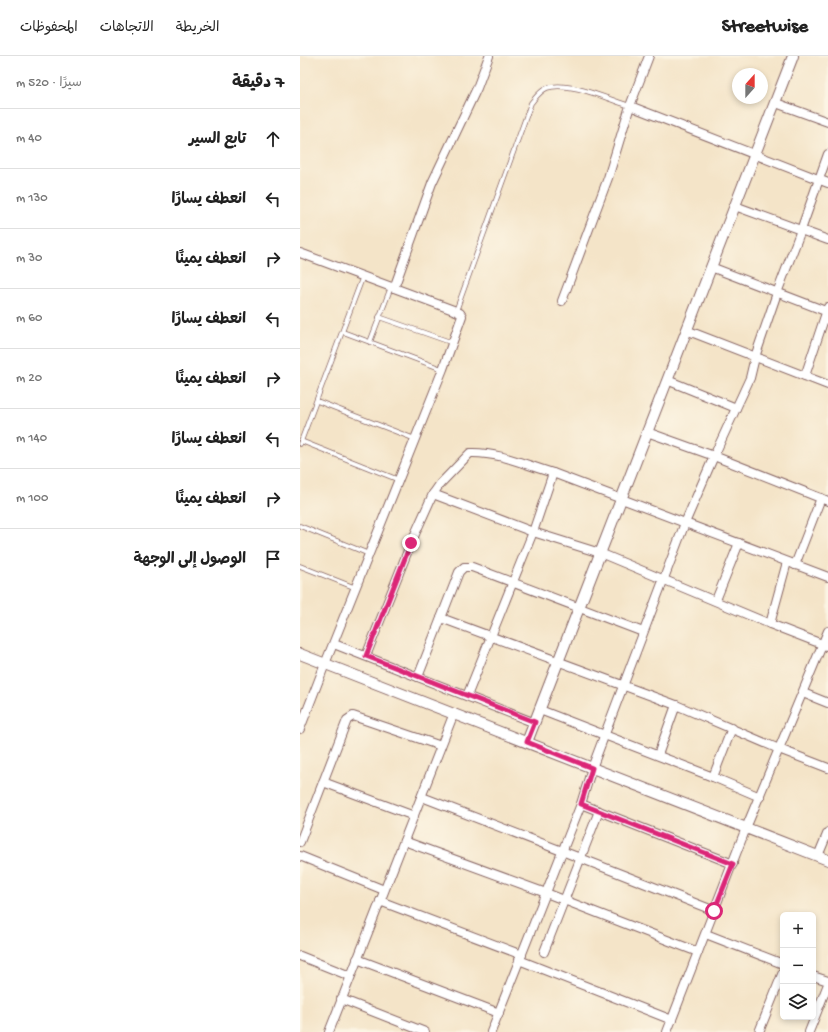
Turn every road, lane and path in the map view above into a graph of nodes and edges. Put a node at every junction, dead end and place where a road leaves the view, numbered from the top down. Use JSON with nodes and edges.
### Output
{"nodes":[{"id":1,"x":489,"y":56,"type":"edge"},
{"id":2,"x":649,"y":56,"type":"edge"},
{"id":3,"x":793,"y":56,"type":"edge"},
{"id":4,"x":776,"y":103,"type":"junction"},
{"id":5,"x":630,"y":106,"type":"junction"},
{"id":6,"x":828,"y":122,"type":"edge"},
{"id":7,"x":828,"y":154,"type":"edge"},
{"id":8,"x":755,"y":155,"type":"junction"},
{"id":9,"x":819,"y":180,"type":"junction"},
{"id":10,"x":828,"y":183,"type":"edge"},
{"id":11,"x":735,"y":206,"type":"junction"},
{"id":12,"x":802,"y":230,"type":"junction"},
{"id":13,"x":828,"y":240,"type":"edge"},
{"id":14,"x":300,"y":253,"type":"edge"},
{"id":15,"x":711,"y":266,"type":"junction"},
{"id":16,"x":363,"y":276,"type":"junction"},
{"id":17,"x":393,"y":287,"type":"junction"},
{"id":18,"x":777,"y":293,"type":"junction"},
{"id":19,"x":562,"y":302,"type":"dead end"},
{"id":20,"x":827,"y":310,"type":"edge"},
{"id":21,"x":456,"y":311,"type":"junction"},
{"id":22,"x":379,"y":317,"type":"junction"},
{"id":23,"x":686,"y":330,"type":"junction"},
{"id":24,"x":342,"y":332,"type":"junction"},
{"id":25,"x":370,"y":342,"type":"junction"},
{"id":26,"x":453,"y":343,"type":"junction"},
{"id":27,"x":756,"y":357,"type":"junction"},
{"id":28,"x":443,"y":370,"type":"junction"},
{"id":29,"x":805,"y":376,"type":"junction"},
{"id":30,"x":667,"y":380,"type":"junction"},
{"id":31,"x":828,"y":385,"type":"edge"},
{"id":32,"x":317,"y":401,"type":"junction"},
{"id":33,"x":736,"y":408,"type":"junction"},
{"id":34,"x":647,"y":432,"type":"junction"},
{"id":35,"x":415,"y":439,"type":"junction"},
{"id":36,"x":301,"y":443,"type":"edge"},
{"id":37,"x":714,"y":456,"type":"junction"},
{"id":38,"x":553,"y":473,"type":"junction"},
{"id":39,"x":399,"y":480,"type":"junction"},
{"id":40,"x":433,"y":494,"type":"junction"},
{"id":41,"x":622,"y":498,"type":"junction"},
{"id":42,"x":824,"y":500,"type":"edge"},
{"id":43,"x":685,"y":523,"type":"junction"},
{"id":44,"x":300,"y":526,"type":"edge"},
{"id":45,"x":533,"y":532,"type":"junction"},
{"id":46,"x":739,"y":543,"type":"junction"},
{"id":47,"x":600,"y":553,"type":"junction"},
{"id":48,"x":369,"y":554,"type":"junction"},
{"id":49,"x":791,"y":564,"type":"junction"},
{"id":50,"x":300,"y":566,"type":"edge"},
{"id":51,"x":828,"y":577,"type":"edge"},
{"id":52,"x":663,"y":580,"type":"junction"},
{"id":53,"x":513,"y":582,"type":"junction"},
{"id":54,"x":356,"y":588,"type":"junction"},
{"id":55,"x":716,"y":600,"type":"junction"},
{"id":56,"x":579,"y":608,"type":"junction"},
{"id":57,"x":441,"y":618,"type":"junction"},
{"id":58,"x":770,"y":624,"type":"junction"},
{"id":59,"x":828,"y":631,"type":"edge"},
{"id":60,"x":643,"y":632,"type":"junction"},
{"id":61,"x":491,"y":637,"type":"junction"},
{"id":62,"x":334,"y":644,"type":"junction"},
{"id":63,"x":826,"y":645,"type":"edge"},
{"id":64,"x":300,"y":654,"type":"edge"},
{"id":65,"x":366,"y":656,"type":"junction"},
{"id":66,"x":558,"y":662,"type":"junction"},
{"id":67,"x":325,"y":664,"type":"junction"},
{"id":68,"x":418,"y":677,"type":"junction"},
{"id":69,"x":624,"y":686,"type":"junction"},
{"id":70,"x":803,"y":693,"type":"junction"},
{"id":71,"x":467,"y":696,"type":"junction"},
{"id":72,"x":828,"y":703,"type":"edge"},
{"id":73,"x":676,"y":706,"type":"junction"},
{"id":74,"x":540,"y":710,"type":"junction"},
{"id":75,"x":454,"y":713,"type":"junction"},
{"id":76,"x":535,"y":722,"type":"junction"},
{"id":77,"x":732,"y":728,"type":"junction"},
{"id":78,"x":300,"y":730,"type":"edge"},
{"id":79,"x":605,"y":735,"type":"junction"},
{"id":80,"x":527,"y":742,"type":"junction"},
{"id":81,"x":441,"y":746,"type":"junction"},
{"id":82,"x":779,"y":749,"type":"junction"},
{"id":83,"x":658,"y":755,"type":"junction"},
{"id":84,"x":592,"y":768,"type":"junction"},
{"id":85,"x":828,"y":768,"type":"edge"},
{"id":86,"x":713,"y":777,"type":"junction"},
{"id":87,"x":324,"y":782,"type":"junction"},
{"id":88,"x":422,"y":797,"type":"junction"},
{"id":89,"x":760,"y":797,"type":"junction"},
{"id":90,"x":581,"y":804,"type":"junction"},
{"id":91,"x":599,"y":811,"type":"junction"},
{"id":92,"x":414,"y":816,"type":"junction"},
{"id":93,"x":746,"y":828,"type":"junction"},
{"id":94,"x":828,"y":832,"type":"edge"},
{"id":95,"x":404,"y":841,"type":"junction"},
{"id":96,"x":300,"y":842,"type":"edge"},
{"id":97,"x":562,"y":851,"type":"junction"},
{"id":98,"x":300,"y":856,"type":"edge"},
{"id":99,"x":580,"y":858,"type":"junction"},
{"id":100,"x":823,"y":858,"type":"edge"},
{"id":101,"x":733,"y":864,"type":"junction"},
{"id":102,"x":384,"y":890,"type":"junction"},
{"id":103,"x":546,"y":893,"type":"junction"},
{"id":104,"x":564,"y":900,"type":"junction"},
{"id":105,"x":380,"y":901,"type":"junction"},
{"id":106,"x":714,"y":911,"type":"junction"},
{"id":107,"x":706,"y":934,"type":"junction"},
{"id":108,"x":544,"y":952,"type":"dead end"},
{"id":109,"x":698,"y":952,"type":"junction"},
{"id":110,"x":300,"y":956,"type":"edge"},
{"id":111,"x":520,"y":957,"type":"junction"},
{"id":112,"x":357,"y":958,"type":"junction"},
{"id":113,"x":780,"y":963,"type":"edge"},
{"id":114,"x":350,"y":976,"type":"junction"},
{"id":115,"x":816,"y":977,"type":"edge"},
{"id":116,"x":780,"y":979,"type":"edge"},
{"id":117,"x":828,"y":983,"type":"edge"},
{"id":118,"x":341,"y":999,"type":"junction"},
{"id":119,"x":499,"y":1013,"type":"junction"},
{"id":120,"x":672,"y":1020,"type":"junction"},
{"id":121,"x":329,"y":1032,"type":"edge"},
{"id":122,"x":425,"y":1032,"type":"edge"},
{"id":123,"x":491,"y":1032,"type":"edge"},
{"id":124,"x":667,"y":1032,"type":"edge"},
{"id":125,"x":758,"y":1032,"type":"edge"},
{"id":126,"x":809,"y":1032,"type":"edge"}],
"edges":[{"from":1,"to":17,"type":"street"},
{"from":2,"to":5,"type":"street"},
{"from":3,"to":4,"type":"street"},
{"from":4,"to":6,"type":"street"},
{"from":4,"to":8,"type":"street"},
{"from":5,"to":8,"type":"street"},
{"from":5,"to":19,"type":"street"},
{"from":5,"to":21,"type":"lane"},
{"from":7,"to":9,"type":"street"},
{"from":8,"to":9,"type":"street"},
{"from":8,"to":11,"type":"street"},
{"from":9,"to":10,"type":"street"},
{"from":9,"to":12,"type":"street"},
{"from":11,"to":12,"type":"street"},
{"from":11,"to":15,"type":"street"},
{"from":12,"to":13,"type":"street"},
{"from":12,"to":18,"type":"street"},
{"from":14,"to":16,"type":"street"},
{"from":15,"to":18,"type":"street"},
{"from":15,"to":23,"type":"street"},
{"from":16,"to":17,"type":"street"},
{"from":16,"to":24,"type":"lane"},
{"from":17,"to":21,"type":"street"},
{"from":17,"to":22,"type":"lane"},
{"from":18,"to":20,"type":"street"},
{"from":18,"to":27,"type":"street"},
{"from":20,"to":29,"type":"street"},
{"from":21,"to":26,"type":"street"},
{"from":22,"to":25,"type":"lane"},
{"from":22,"to":26,"type":"lane"},
{"from":23,"to":27,"type":"street"},
{"from":23,"to":30,"type":"street"},
{"from":24,"to":25,"type":"lane"},
{"from":24,"to":32,"type":"lane"},
{"from":25,"to":28,"type":"lane"},
{"from":26,"to":28,"type":"street"},
{"from":27,"to":29,"type":"street"},
{"from":27,"to":33,"type":"street"},
{"from":28,"to":35,"type":"street"},
{"from":29,"to":31,"type":"street"},
{"from":30,"to":33,"type":"street"},
{"from":30,"to":34,"type":"street"},
{"from":32,"to":35,"type":"lane"},
{"from":32,"to":36,"type":"lane"},
{"from":33,"to":37,"type":"street"},
{"from":34,"to":37,"type":"street"},
{"from":34,"to":41,"type":"street"},
{"from":35,"to":39,"type":"street"},
{"from":36,"to":39,"type":"lane"},
{"from":37,"to":42,"type":"street"},
{"from":37,"to":43,"type":"street"},
{"from":38,"to":40,"type":"street"},
{"from":38,"to":41,"type":"street"},
{"from":38,"to":45,"type":"street"},
{"from":39,"to":48,"type":"street"},
{"from":40,"to":45,"type":"street"},
{"from":40,"to":65,"type":"street"},
{"from":41,"to":43,"type":"street"},
{"from":41,"to":47,"type":"street"},
{"from":42,"to":49,"type":"street"},
{"from":43,"to":46,"type":"street"},
{"from":43,"to":52,"type":"street"},
{"from":44,"to":48,"type":"lane"},
{"from":45,"to":47,"type":"street"},
{"from":45,"to":53,"type":"street"},
{"from":46,"to":49,"type":"street"},
{"from":46,"to":55,"type":"street"},
{"from":47,"to":52,"type":"street"},
{"from":47,"to":56,"type":"street"},
{"from":48,"to":54,"type":"street"},
{"from":49,"to":51,"type":"street"},
{"from":49,"to":58,"type":"street"},
{"from":50,"to":54,"type":"lane"},
{"from":52,"to":55,"type":"street"},
{"from":52,"to":60,"type":"street"},
{"from":53,"to":56,"type":"street"},
{"from":53,"to":57,"type":"street"},
{"from":53,"to":61,"type":"street"},
{"from":54,"to":62,"type":"street"},
{"from":55,"to":58,"type":"street"},
{"from":56,"to":60,"type":"street"},
{"from":56,"to":66,"type":"street"},
{"from":57,"to":61,"type":"street"},
{"from":57,"to":68,"type":"street"},
{"from":58,"to":63,"type":"street"},
{"from":59,"to":63,"type":"street"},
{"from":60,"to":69,"type":"street"},
{"from":61,"to":66,"type":"street"},
{"from":61,"to":71,"type":"street"},
{"from":62,"to":65,"type":"street"},
{"from":62,"to":67,"type":"street"},
{"from":63,"to":70,"type":"street"},
{"from":64,"to":67,"type":"street"},
{"from":65,"to":68,"type":"street"},
{"from":66,"to":69,"type":"street"},
{"from":66,"to":74,"type":"street"},
{"from":67,"to":75,"type":"street"},
{"from":67,"to":78,"type":"street"},
{"from":68,"to":71,"type":"street"},
{"from":69,"to":73,"type":"street"},
{"from":69,"to":79,"type":"street"},
{"from":70,"to":72,"type":"street"},
{"from":70,"to":82,"type":"street"},
{"from":71,"to":76,"type":"street"},
{"from":73,"to":77,"type":"street"},
{"from":73,"to":83,"type":"street"},
{"from":74,"to":76,"type":"street"},
{"from":74,"to":79,"type":"street"},
{"from":75,"to":80,"type":"street"},
{"from":75,"to":81,"type":"street"},
{"from":76,"to":80,"type":"street"},
{"from":77,"to":82,"type":"street"},
{"from":77,"to":86,"type":"street"},
{"from":79,"to":83,"type":"street"},
{"from":79,"to":84,"type":"street"},
{"from":80,"to":84,"type":"street"},
{"from":81,"to":87,"type":"street"},
{"from":81,"to":88,"type":"street"},
{"from":82,"to":85,"type":"street"},
{"from":82,"to":89,"type":"street"},
{"from":83,"to":86,"type":"street"},
{"from":84,"to":90,"type":"street"},
{"from":84,"to":93,"type":"street"},
{"from":86,"to":89,"type":"street"},
{"from":87,"to":92,"type":"street"},
{"from":87,"to":96,"type":"street"},
{"from":88,"to":92,"type":"street"},
{"from":88,"to":97,"type":"street"},
{"from":89,"to":93,"type":"street"},
{"from":90,"to":91,"type":"street"},
{"from":90,"to":97,"type":"street"},
{"from":91,"to":99,"type":"street"},
{"from":91,"to":101,"type":"street"},
{"from":92,"to":95,"type":"street"},
{"from":93,"to":100,"type":"street"},
{"from":93,"to":101,"type":"street"},
{"from":94,"to":100,"type":"street"},
{"from":95,"to":102,"type":"street"},
{"from":95,"to":103,"type":"street"},
{"from":97,"to":99,"type":"street"},
{"from":97,"to":103,"type":"street"},
{"from":98,"to":102,"type":"street"},
{"from":99,"to":104,"type":"street"},
{"from":99,"to":106,"type":"street"},
{"from":101,"to":106,"type":"street"},
{"from":102,"to":105,"type":"street"},
{"from":103,"to":104,"type":"street"},
{"from":103,"to":111,"type":"street"},
{"from":104,"to":108,"type":"street"},
{"from":104,"to":109,"type":"street"},
{"from":105,"to":111,"type":"street"},
{"from":105,"to":112,"type":"street"},
{"from":106,"to":107,"type":"street"},
{"from":107,"to":109,"type":"street"},
{"from":107,"to":113,"type":"street"},
{"from":109,"to":120,"type":"street"},
{"from":110,"to":114,"type":"street"},
{"from":111,"to":119,"type":"street"},
{"from":111,"to":120,"type":"street"},
{"from":112,"to":114,"type":"street"},
{"from":112,"to":119,"type":"street"},
{"from":114,"to":118,"type":"street"},
{"from":115,"to":117,"type":"street"},
{"from":116,"to":125,"type":"street"},
{"from":117,"to":126,"type":"street"},
{"from":118,"to":121,"type":"street"},
{"from":118,"to":122,"type":"street"},
{"from":119,"to":123,"type":"street"},
{"from":120,"to":124,"type":"street"}]}
